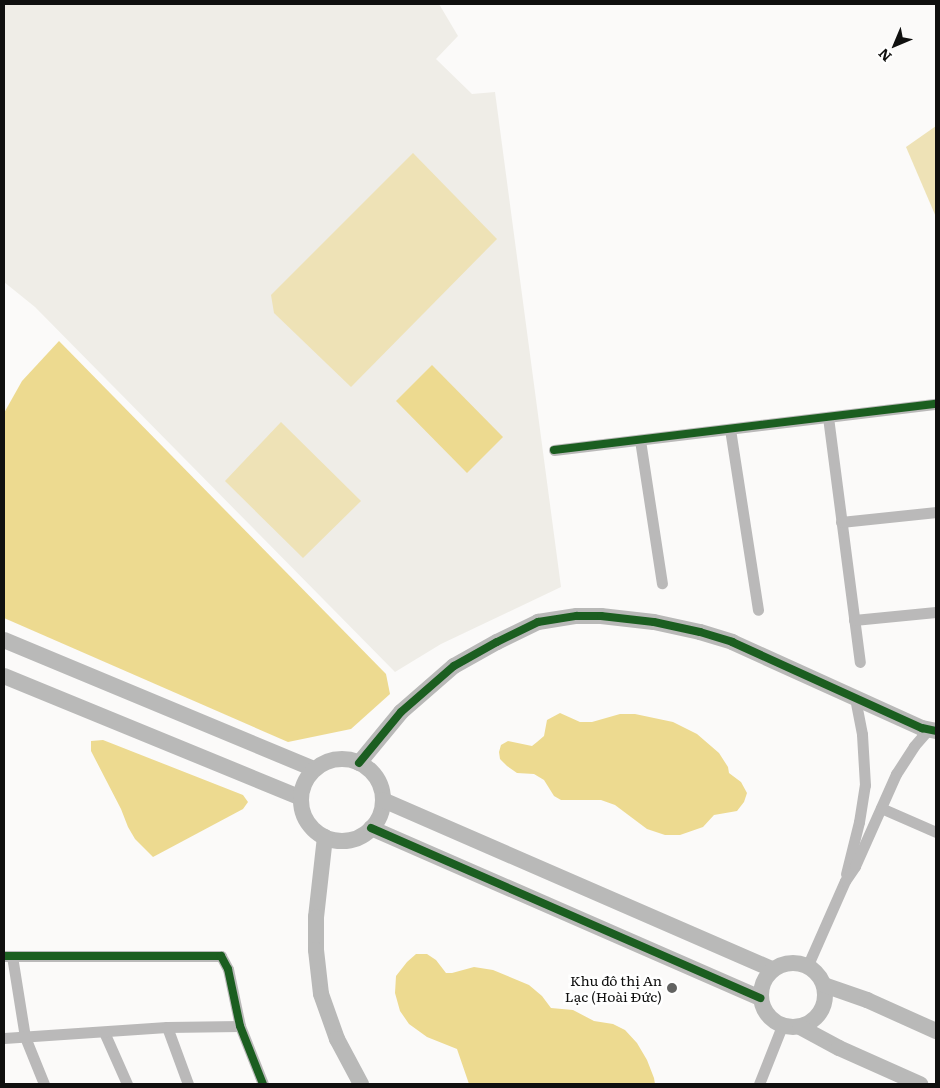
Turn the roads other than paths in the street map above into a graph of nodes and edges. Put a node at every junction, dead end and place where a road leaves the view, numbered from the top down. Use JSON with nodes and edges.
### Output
{"nodes":[{"id":1,"x":936,"y":404,"type":"edge"},
{"id":2,"x":828,"y":417,"type":"junction"},
{"id":3,"x":730,"y":429,"type":"junction"},
{"id":4,"x":640,"y":440,"type":"junction"},
{"id":5,"x":554,"y":450,"type":"dead end"},
{"id":6,"x":936,"y":512,"type":"edge"},
{"id":7,"x":841,"y":522,"type":"junction"},
{"id":8,"x":662,"y":583,"type":"dead end"},
{"id":9,"x":758,"y":610,"type":"dead end"},
{"id":10,"x":936,"y":612,"type":"edge"},
{"id":11,"x":854,"y":620,"type":"junction"},
{"id":12,"x":4,"y":640,"type":"edge"},
{"id":13,"x":860,"y":662,"type":"dead end"},
{"id":14,"x":4,"y":676,"type":"edge"},
{"id":15,"x":855,"y":697,"type":"junction"},
{"id":16,"x":933,"y":730,"type":"edge"},
{"id":17,"x":359,"y":763,"type":"junction"},
{"id":18,"x":314,"y":769,"type":"junction"},
{"id":19,"x":301,"y":798,"type":"junction"},
{"id":20,"x":383,"y":800,"type":"junction"},
{"id":21,"x":881,"y":808,"type":"junction"},
{"id":22,"x":371,"y":828,"type":"junction"},
{"id":23,"x":936,"y":832,"type":"edge"},
{"id":24,"x":325,"y":837,"type":"junction"},
{"id":25,"x":845,"y":880,"type":"junction"},
{"id":26,"x":8,"y":956,"type":"edge"},
{"id":27,"x":807,"y":966,"type":"junction"},
{"id":28,"x":772,"y":969,"type":"junction"},
{"id":29,"x":824,"y":985,"type":"junction"},
{"id":30,"x":760,"y":998,"type":"junction"},
{"id":31,"x":240,"y":1026,"type":"junction"},
{"id":32,"x":782,"y":1026,"type":"junction"},
{"id":33,"x":167,"y":1027,"type":"junction"},
{"id":34,"x":800,"y":1027,"type":"junction"},
{"id":35,"x":936,"y":1030,"type":"edge"},
{"id":36,"x":104,"y":1032,"type":"junction"},
{"id":37,"x":25,"y":1037,"type":"junction"},
{"id":38,"x":4,"y":1038,"type":"edge"},
{"id":39,"x":44,"y":1084,"type":"edge"},
{"id":40,"x":127,"y":1084,"type":"edge"},
{"id":41,"x":188,"y":1084,"type":"edge"},
{"id":42,"x":263,"y":1084,"type":"edge"},
{"id":43,"x":361,"y":1084,"type":"edge"},
{"id":44,"x":759,"y":1084,"type":"edge"},
{"id":45,"x":920,"y":1084,"type":"edge"}],
"edges":[{"from":1,"to":2,"type":"street"},
{"from":2,"to":3,"type":"street"},
{"from":2,"to":7,"type":"street"},
{"from":3,"to":4,"type":"street"},
{"from":3,"to":9,"type":"street"},
{"from":4,"to":5,"type":"street"},
{"from":4,"to":8,"type":"street"},
{"from":6,"to":7,"type":"street"},
{"from":7,"to":11,"type":"street"},
{"from":10,"to":11,"type":"street"},
{"from":11,"to":13,"type":"street"},
{"from":12,"to":18,"type":"street"},
{"from":14,"to":19,"type":"street"},
{"from":15,"to":16,"type":"street"},
{"from":15,"to":17,"type":"street"},
{"from":15,"to":25,"type":"street"},
{"from":16,"to":21,"type":"street"},
{"from":17,"to":18,"type":"street"},
{"from":17,"to":20,"type":"street"},
{"from":18,"to":19,"type":"street"},
{"from":19,"to":24,"type":"street"},
{"from":20,"to":22,"type":"street"},
{"from":20,"to":28,"type":"street"},
{"from":21,"to":23,"type":"street"},
{"from":21,"to":25,"type":"street"},
{"from":22,"to":24,"type":"street"},
{"from":22,"to":30,"type":"street"},
{"from":24,"to":43,"type":"street"},
{"from":25,"to":27,"type":"street"},
{"from":26,"to":31,"type":"street"},
{"from":26,"to":37,"type":"street"},
{"from":27,"to":28,"type":"street"},
{"from":27,"to":29,"type":"street"},
{"from":28,"to":30,"type":"street"},
{"from":29,"to":34,"type":"street"},
{"from":29,"to":35,"type":"street"},
{"from":30,"to":32,"type":"street"},
{"from":31,"to":33,"type":"street"},
{"from":31,"to":42,"type":"street"},
{"from":32,"to":34,"type":"street"},
{"from":32,"to":44,"type":"street"},
{"from":33,"to":36,"type":"street"},
{"from":33,"to":41,"type":"street"},
{"from":34,"to":45,"type":"street"},
{"from":36,"to":37,"type":"street"},
{"from":36,"to":40,"type":"street"},
{"from":37,"to":38,"type":"street"},
{"from":37,"to":39,"type":"street"}]}
